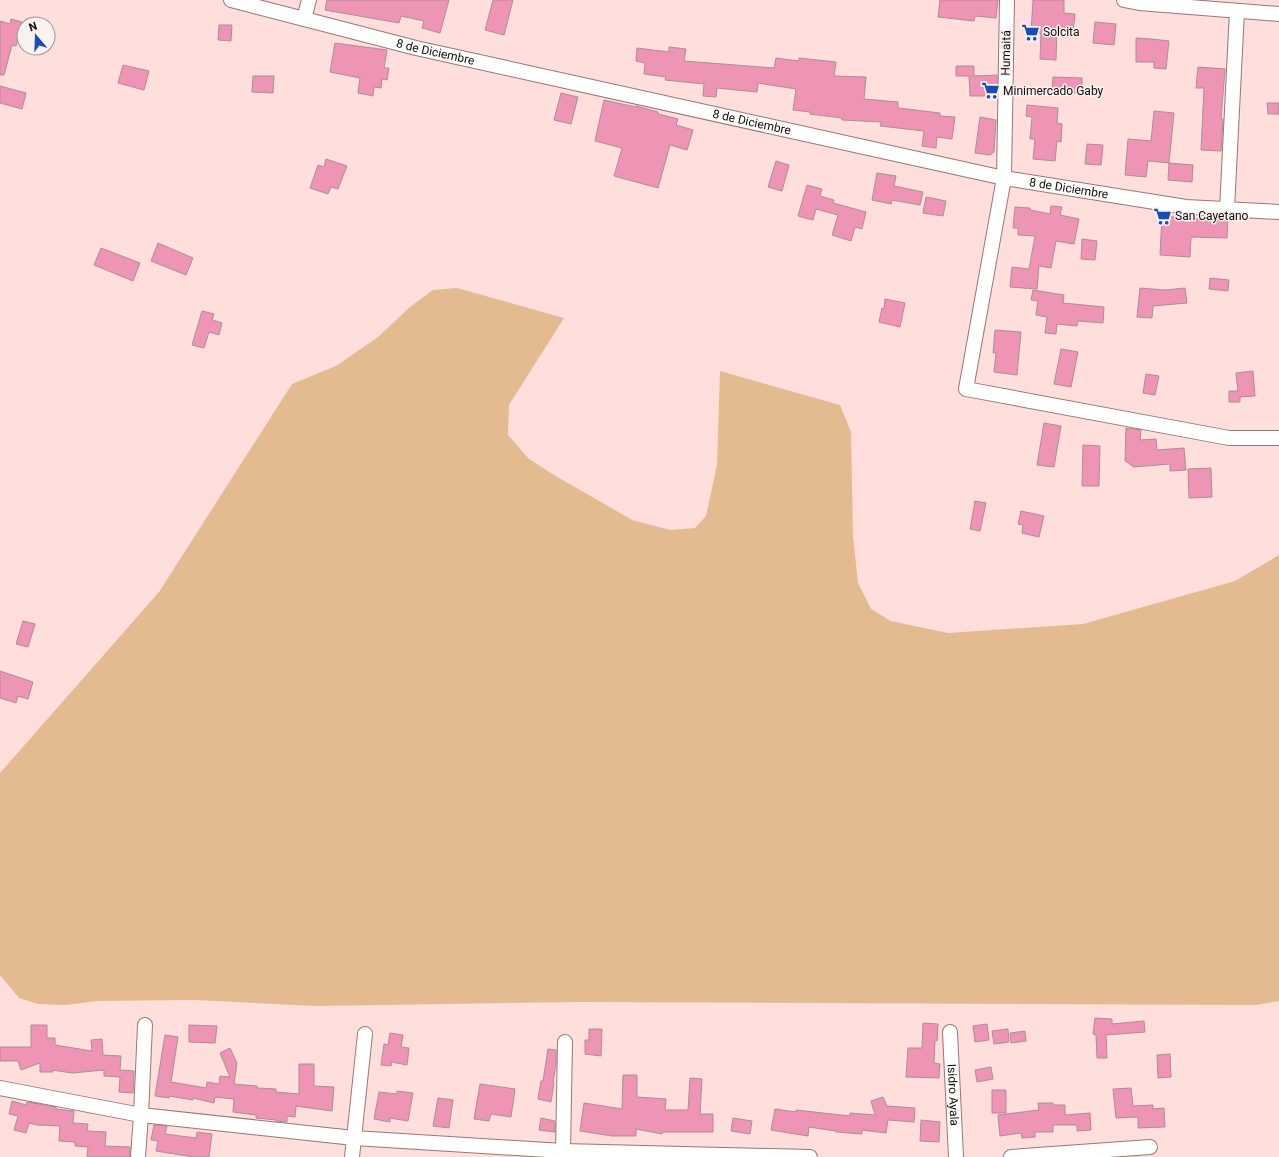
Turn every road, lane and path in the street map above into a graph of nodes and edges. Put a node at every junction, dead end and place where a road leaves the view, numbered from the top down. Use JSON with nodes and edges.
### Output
{"nodes":[{"id":1,"x":231,"y":0,"type":"edge"},
{"id":2,"x":309,"y":0,"type":"edge"},
{"id":3,"x":1007,"y":0,"type":"edge"},
{"id":4,"x":1124,"y":0,"type":"edge"},
{"id":5,"x":1237,"y":11,"type":"junction"},
{"id":6,"x":1279,"y":14,"type":"edge"},
{"id":7,"x":304,"y":19,"type":"junction"},
{"id":8,"x":1004,"y":178,"type":"junction"},
{"id":9,"x":1227,"y":209,"type":"junction"},
{"id":10,"x":1279,"y":212,"type":"edge"},
{"id":11,"x":1279,"y":438,"type":"edge"},
{"id":12,"x":145,"y":1025,"type":"dead end"},
{"id":13,"x":950,"y":1032,"type":"dead end"},
{"id":14,"x":365,"y":1034,"type":"dead end"},
{"id":15,"x":565,"y":1042,"type":"dead end"},
{"id":16,"x":0,"y":1088,"type":"edge"},
{"id":17,"x":141,"y":1115,"type":"junction"},
{"id":18,"x":354,"y":1138,"type":"junction"},
{"id":19,"x":1150,"y":1147,"type":"dead end"},
{"id":20,"x":563,"y":1151,"type":"junction"},
{"id":21,"x":138,"y":1157,"type":"edge"},
{"id":22,"x":352,"y":1157,"type":"edge"},
{"id":23,"x":810,"y":1157,"type":"edge"},
{"id":24,"x":956,"y":1157,"type":"edge"},
{"id":25,"x":1011,"y":1157,"type":"edge"}],
"edges":[{"from":1,"to":7,"type":"street","name":"8 de Diciembre"},
{"from":2,"to":7,"type":"street"},
{"from":3,"to":8,"type":"street","name":"Humaitá"},
{"from":4,"to":5,"type":"street"},
{"from":5,"to":6,"type":"street"},
{"from":5,"to":9,"type":"street"},
{"from":7,"to":8,"type":"street","name":"8 de Diciembre"},
{"from":8,"to":9,"type":"street","name":"8 de Diciembre"},
{"from":8,"to":11,"type":"street","name":"Humaitá"},
{"from":9,"to":10,"type":"street","name":"8 de Diciembre"},
{"from":12,"to":17,"type":"street"},
{"from":13,"to":24,"type":"street","name":"Isidro Ayala"},
{"from":14,"to":18,"type":"street"},
{"from":15,"to":20,"type":"street"},
{"from":16,"to":17,"type":"street"},
{"from":17,"to":18,"type":"street"},
{"from":17,"to":21,"type":"street"},
{"from":18,"to":20,"type":"street"},
{"from":18,"to":22,"type":"street"},
{"from":19,"to":25,"type":"street"},
{"from":20,"to":23,"type":"street"}]}
